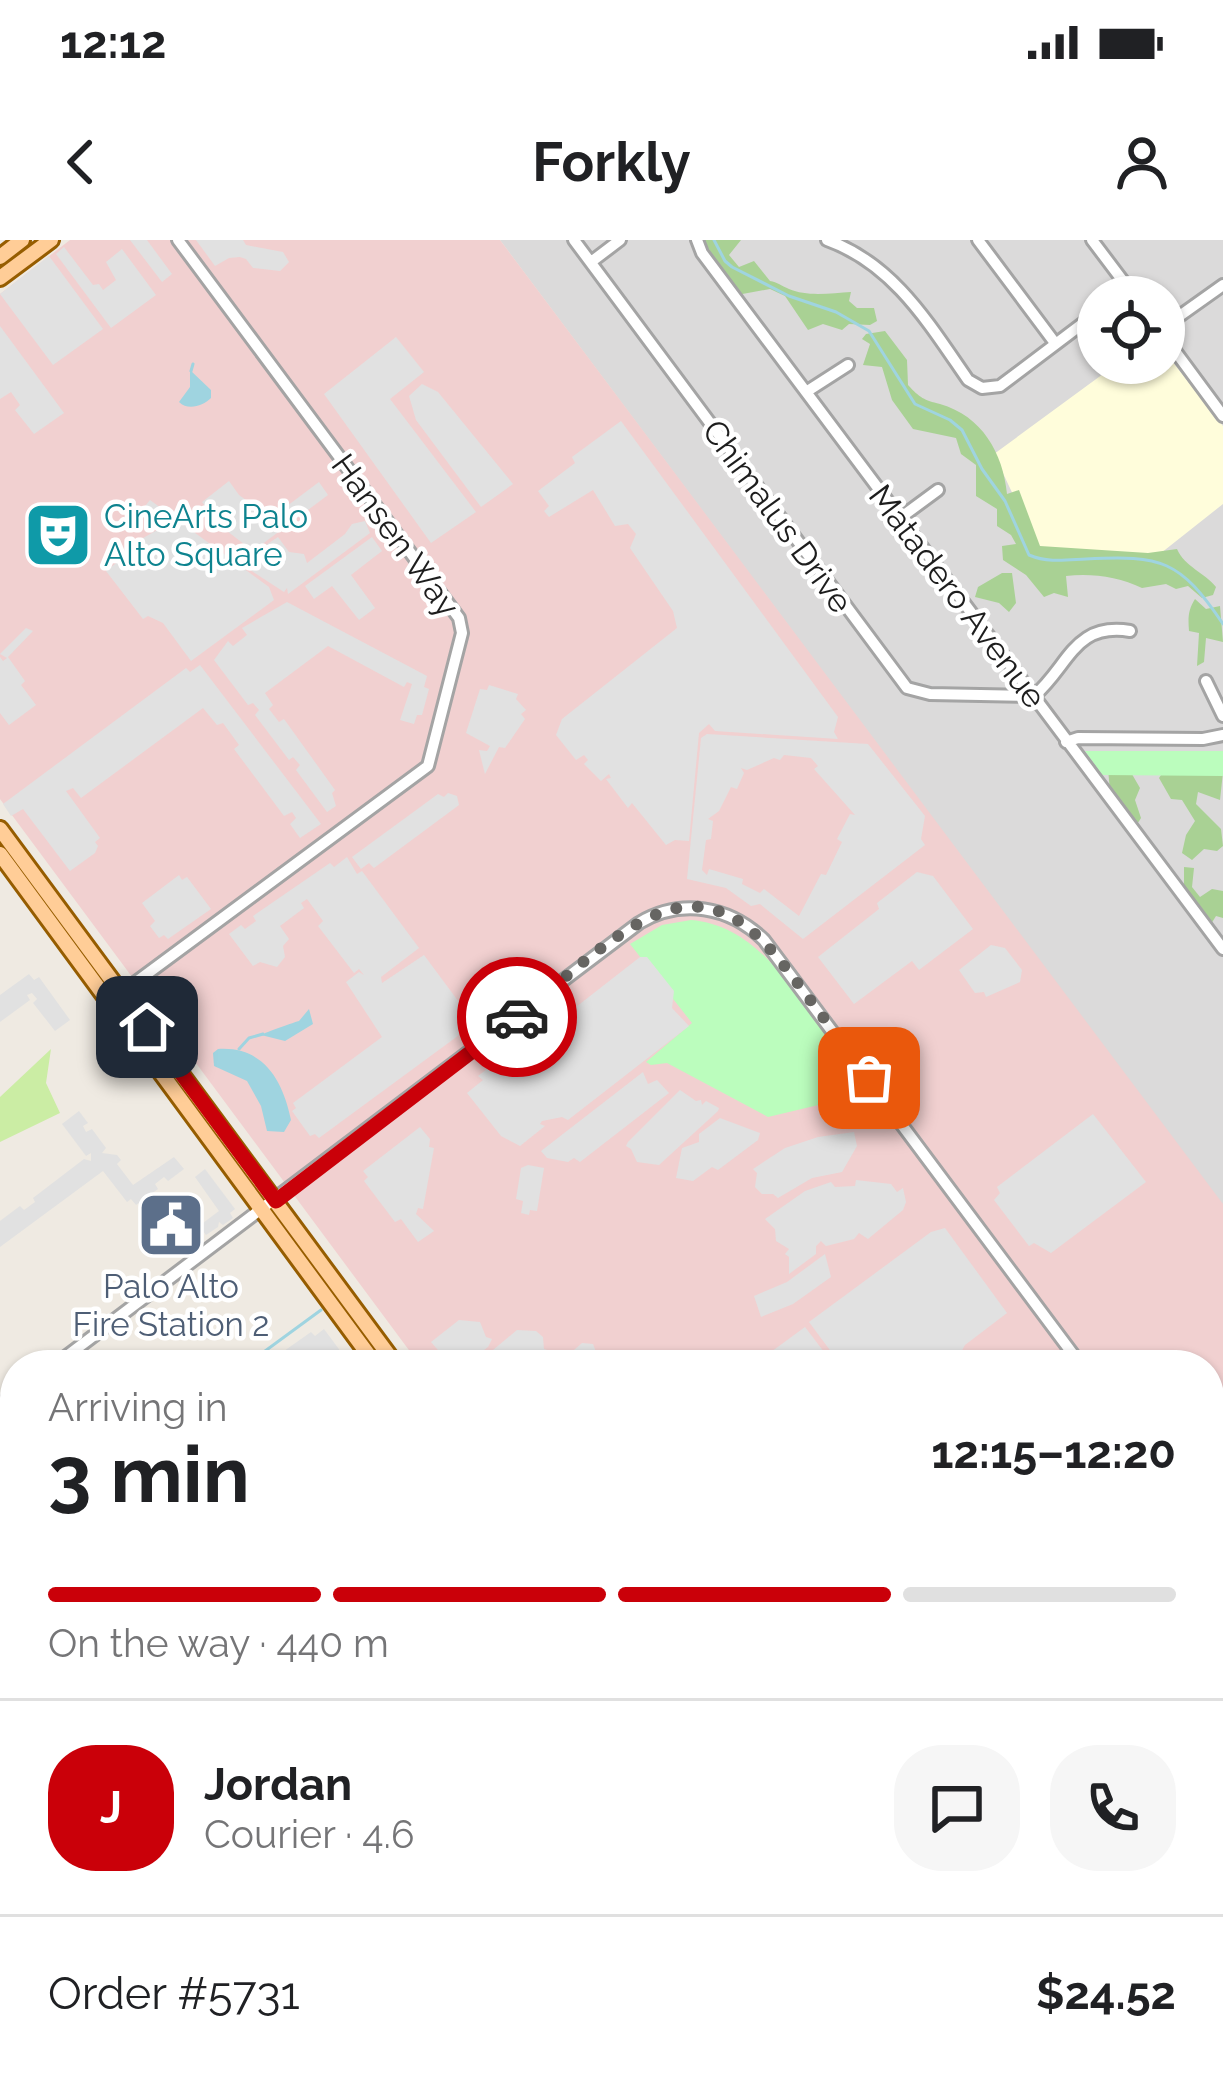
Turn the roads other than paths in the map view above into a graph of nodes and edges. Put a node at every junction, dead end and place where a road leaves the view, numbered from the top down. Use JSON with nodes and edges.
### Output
{"nodes":[{"id":1,"x":22,"y":240,"type":"edge"},
{"id":2,"x":51,"y":240,"type":"edge"},
{"id":3,"x":178,"y":240,"type":"edge"},
{"id":4,"x":574,"y":240,"type":"edge"},
{"id":5,"x":620,"y":240,"type":"edge"},
{"id":6,"x":697,"y":240,"type":"edge"},
{"id":7,"x":827,"y":240,"type":"edge"},
{"id":8,"x":978,"y":240,"type":"edge"},
{"id":9,"x":1092,"y":240,"type":"edge"},
{"id":10,"x":0,"y":256,"type":"edge"},
{"id":11,"x":591,"y":262,"type":"junction"},
{"id":12,"x":1115,"y":276,"type":"edge"},
{"id":13,"x":0,"y":278,"type":"edge"},
{"id":14,"x":1223,"y":285,"type":"edge"},
{"id":15,"x":1185,"y":315,"type":"edge"},
{"id":16,"x":1077,"y":327,"type":"edge"},
{"id":17,"x":1055,"y":343,"type":"junction"},
{"id":18,"x":1185,"y":362,"type":"edge"},
{"id":19,"x":848,"y":365,"type":"dead end"},
{"id":20,"x":806,"y":392,"type":"junction"},
{"id":21,"x":1223,"y":416,"type":"edge"},
{"id":22,"x":938,"y":490,"type":"dead end"},
{"id":23,"x":900,"y":518,"type":"junction"},
{"id":24,"x":1130,"y":631,"type":"dead end"},
{"id":25,"x":1206,"y":681,"type":"dead end"},
{"id":26,"x":1034,"y":696,"type":"junction"},
{"id":27,"x":1223,"y":716,"type":"edge"},
{"id":28,"x":1223,"y":735,"type":"edge"},
{"id":29,"x":1066,"y":742,"type":"junction"},
{"id":30,"x":0,"y":829,"type":"edge"},
{"id":31,"x":0,"y":854,"type":"edge"},
{"id":32,"x":1223,"y":949,"type":"edge"},
{"id":33,"x":115,"y":998,"type":"junction"},
{"id":34,"x":276,"y":1201,"type":"junction"},
{"id":35,"x":262,"y":1211,"type":"junction"},
{"id":36,"x":75,"y":1350,"type":"edge"},
{"id":37,"x":365,"y":1350,"type":"edge"},
{"id":38,"x":385,"y":1350,"type":"edge"},
{"id":39,"x":1070,"y":1350,"type":"edge"}],
"edges":[{"from":1,"to":10,"type":"main road"},
{"from":2,"to":13,"type":"main road"},
{"from":3,"to":33,"type":"street","name":"Hansen Way"},
{"from":4,"to":11,"type":"street","name":"Chimalus Drive"},
{"from":5,"to":11,"type":"street"},
{"from":6,"to":20,"type":"street","name":"Matadero Avenue"},
{"from":7,"to":17,"type":"street"},
{"from":8,"to":17,"type":"street"},
{"from":9,"to":12,"type":"street"},
{"from":11,"to":26,"type":"street","name":"Chimalus Drive"},
{"from":14,"to":15,"type":"street"},
{"from":16,"to":17,"type":"street"},
{"from":18,"to":21,"type":"street"},
{"from":19,"to":20,"type":"street"},
{"from":20,"to":23,"type":"street","name":"Matadero Avenue"},
{"from":22,"to":23,"type":"street"},
{"from":23,"to":26,"type":"street","name":"Matadero Avenue"},
{"from":24,"to":26,"type":"street"},
{"from":25,"to":27,"type":"street"},
{"from":26,"to":29,"type":"street","name":"Matadero Avenue"},
{"from":28,"to":29,"type":"street"},
{"from":29,"to":32,"type":"street","name":"Matadero Avenue"},
{"from":30,"to":33,"type":"main road"},
{"from":31,"to":33,"type":"main road"},
{"from":33,"to":34,"type":"main road"},
{"from":33,"to":35,"type":"main road"},
{"from":34,"to":35,"type":"street"},
{"from":34,"to":38,"type":"main road"},
{"from":34,"to":39,"type":"street"},
{"from":35,"to":36,"type":"street"},
{"from":35,"to":37,"type":"main road"}]}
